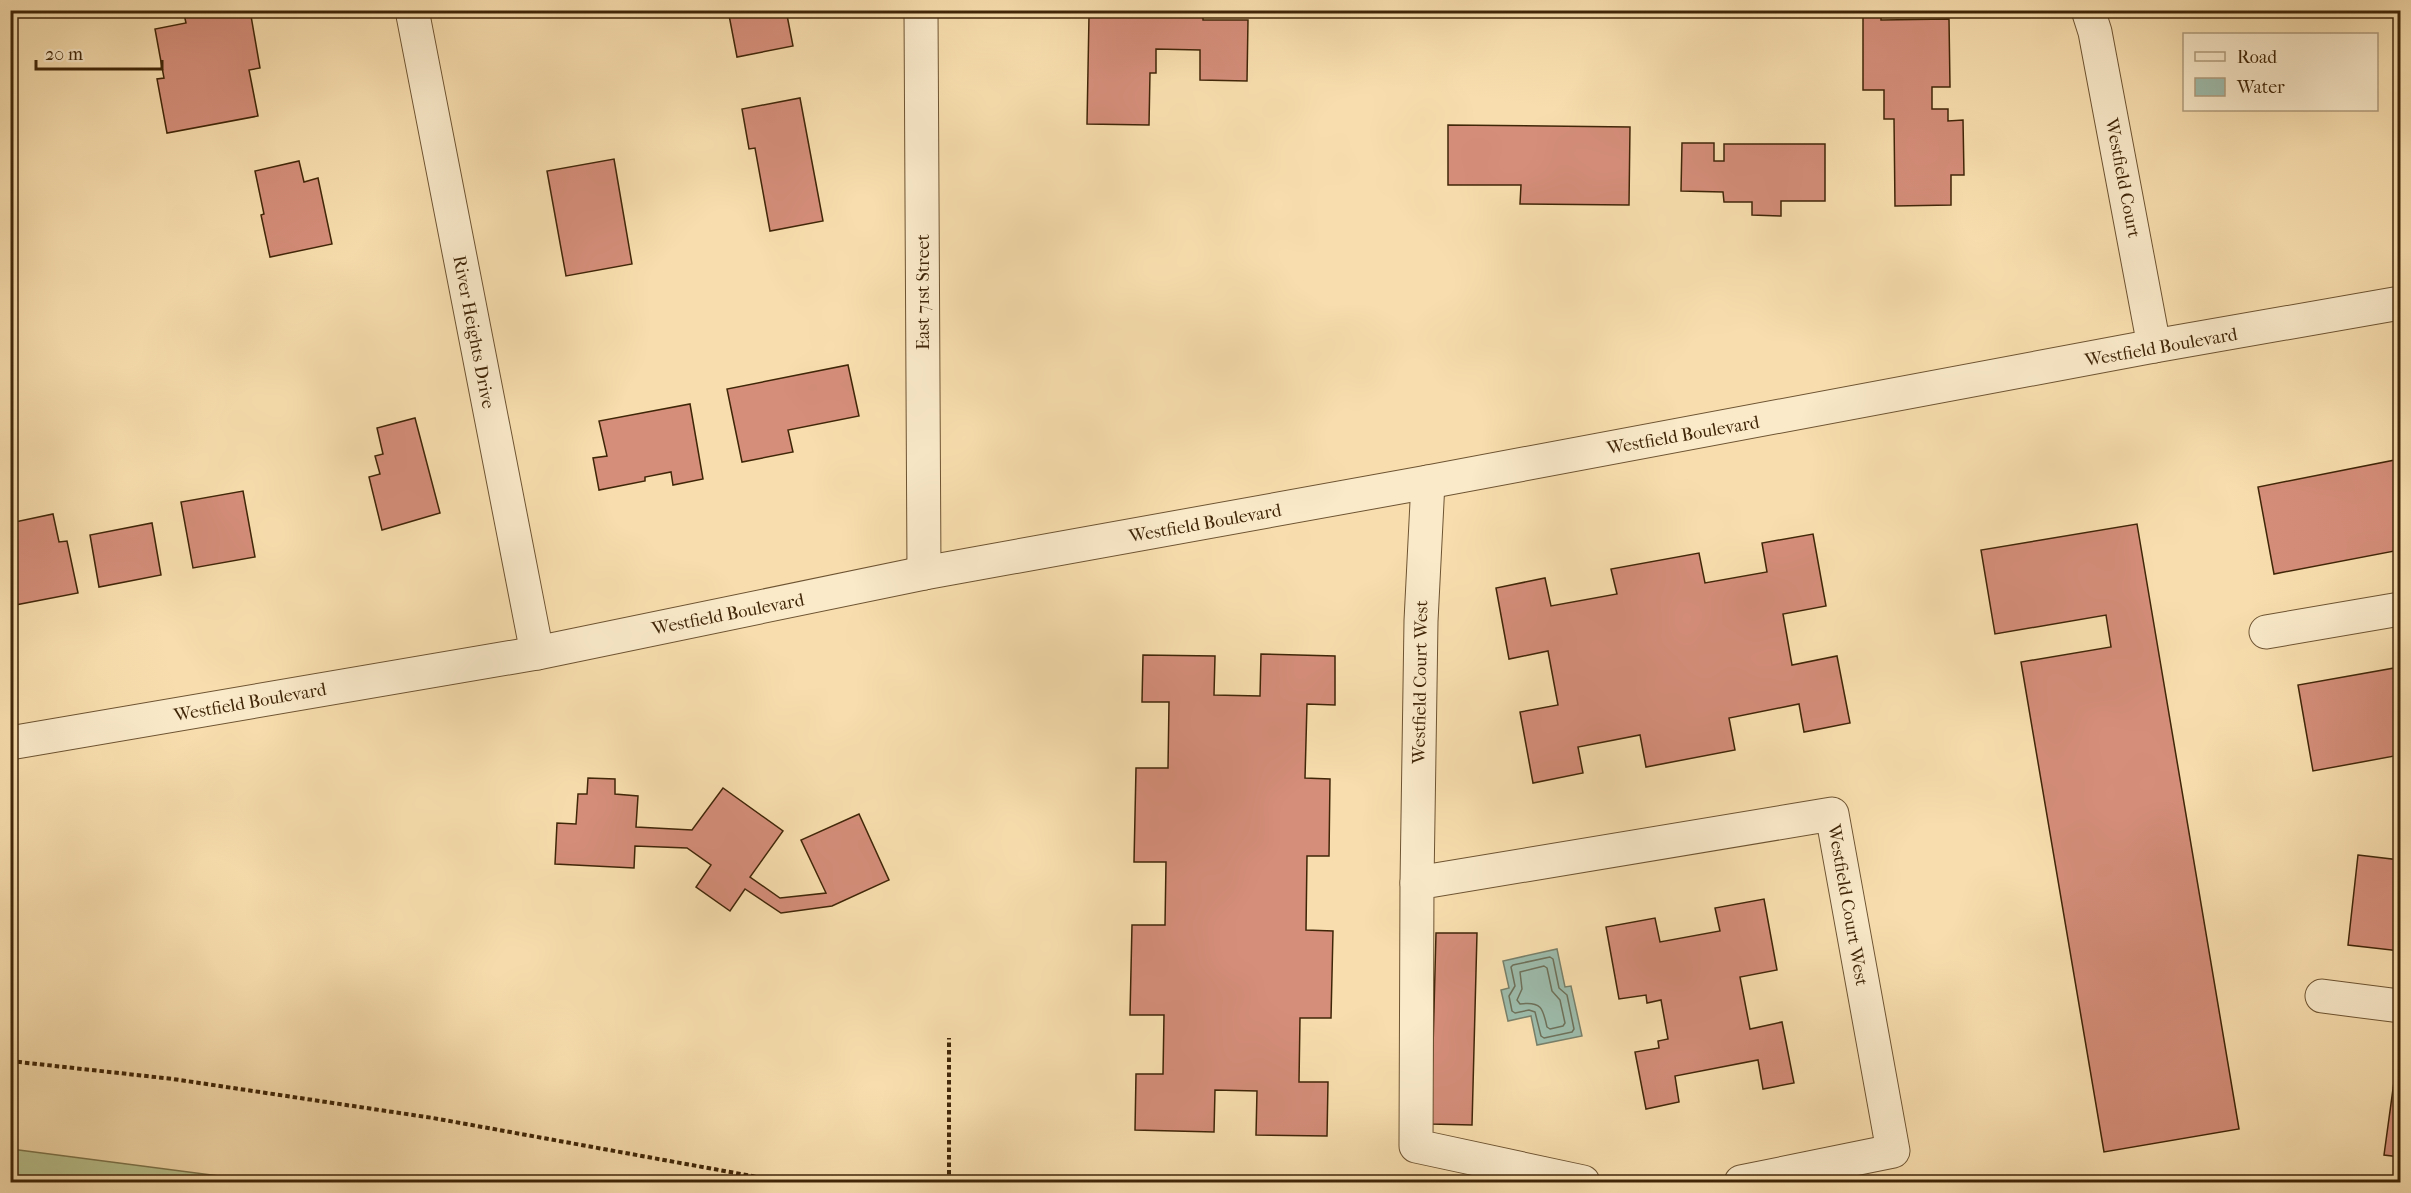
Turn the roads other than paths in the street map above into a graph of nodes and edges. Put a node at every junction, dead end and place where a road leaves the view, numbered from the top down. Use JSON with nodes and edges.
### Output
{"nodes":[{"id":1,"x":412,"y":10,"type":"edge"},
{"id":2,"x":921,"y":10,"type":"edge"},
{"id":3,"x":2088,"y":10,"type":"edge"},
{"id":4,"x":2400,"y":303,"type":"edge"},
{"id":5,"x":2154,"y":346,"type":"junction"},
{"id":6,"x":1428,"y":482,"type":"junction"},
{"id":7,"x":924,"y":573,"type":"junction"},
{"id":8,"x":2400,"y":609,"type":"edge"},
{"id":9,"x":2266,"y":632,"type":"dead end"},
{"id":10,"x":537,"y":653,"type":"junction"},
{"id":11,"x":10,"y":743,"type":"edge"},
{"id":12,"x":1417,"y":883,"type":"junction"},
{"id":13,"x":2322,"y":996,"type":"dead end"},
{"id":14,"x":2400,"y":1006,"type":"edge"},
{"id":15,"x":1583,"y":1182,"type":"edge"},
{"id":16,"x":1740,"y":1182,"type":"edge"}],
"edges":[{"from":1,"to":10,"type":"street","name":"River Heights Drive"},
{"from":2,"to":7,"type":"street","name":"East 71st Street"},
{"from":3,"to":5,"type":"street","name":"Westfield Court"},
{"from":4,"to":5,"type":"street","name":"Westfield Boulevard"},
{"from":5,"to":6,"type":"street","name":"Westfield Boulevard"},
{"from":6,"to":7,"type":"street","name":"Westfield Boulevard"},
{"from":6,"to":12,"type":"street","name":"Westfield Court West"},
{"from":7,"to":10,"type":"street","name":"Westfield Boulevard"},
{"from":8,"to":9,"type":"street"},
{"from":10,"to":11,"type":"street","name":"Westfield Boulevard"},
{"from":12,"to":15,"type":"street","name":"Westfield Court West"},
{"from":12,"to":16,"type":"street","name":"Westfield Court West"},
{"from":13,"to":14,"type":"street"}]}
